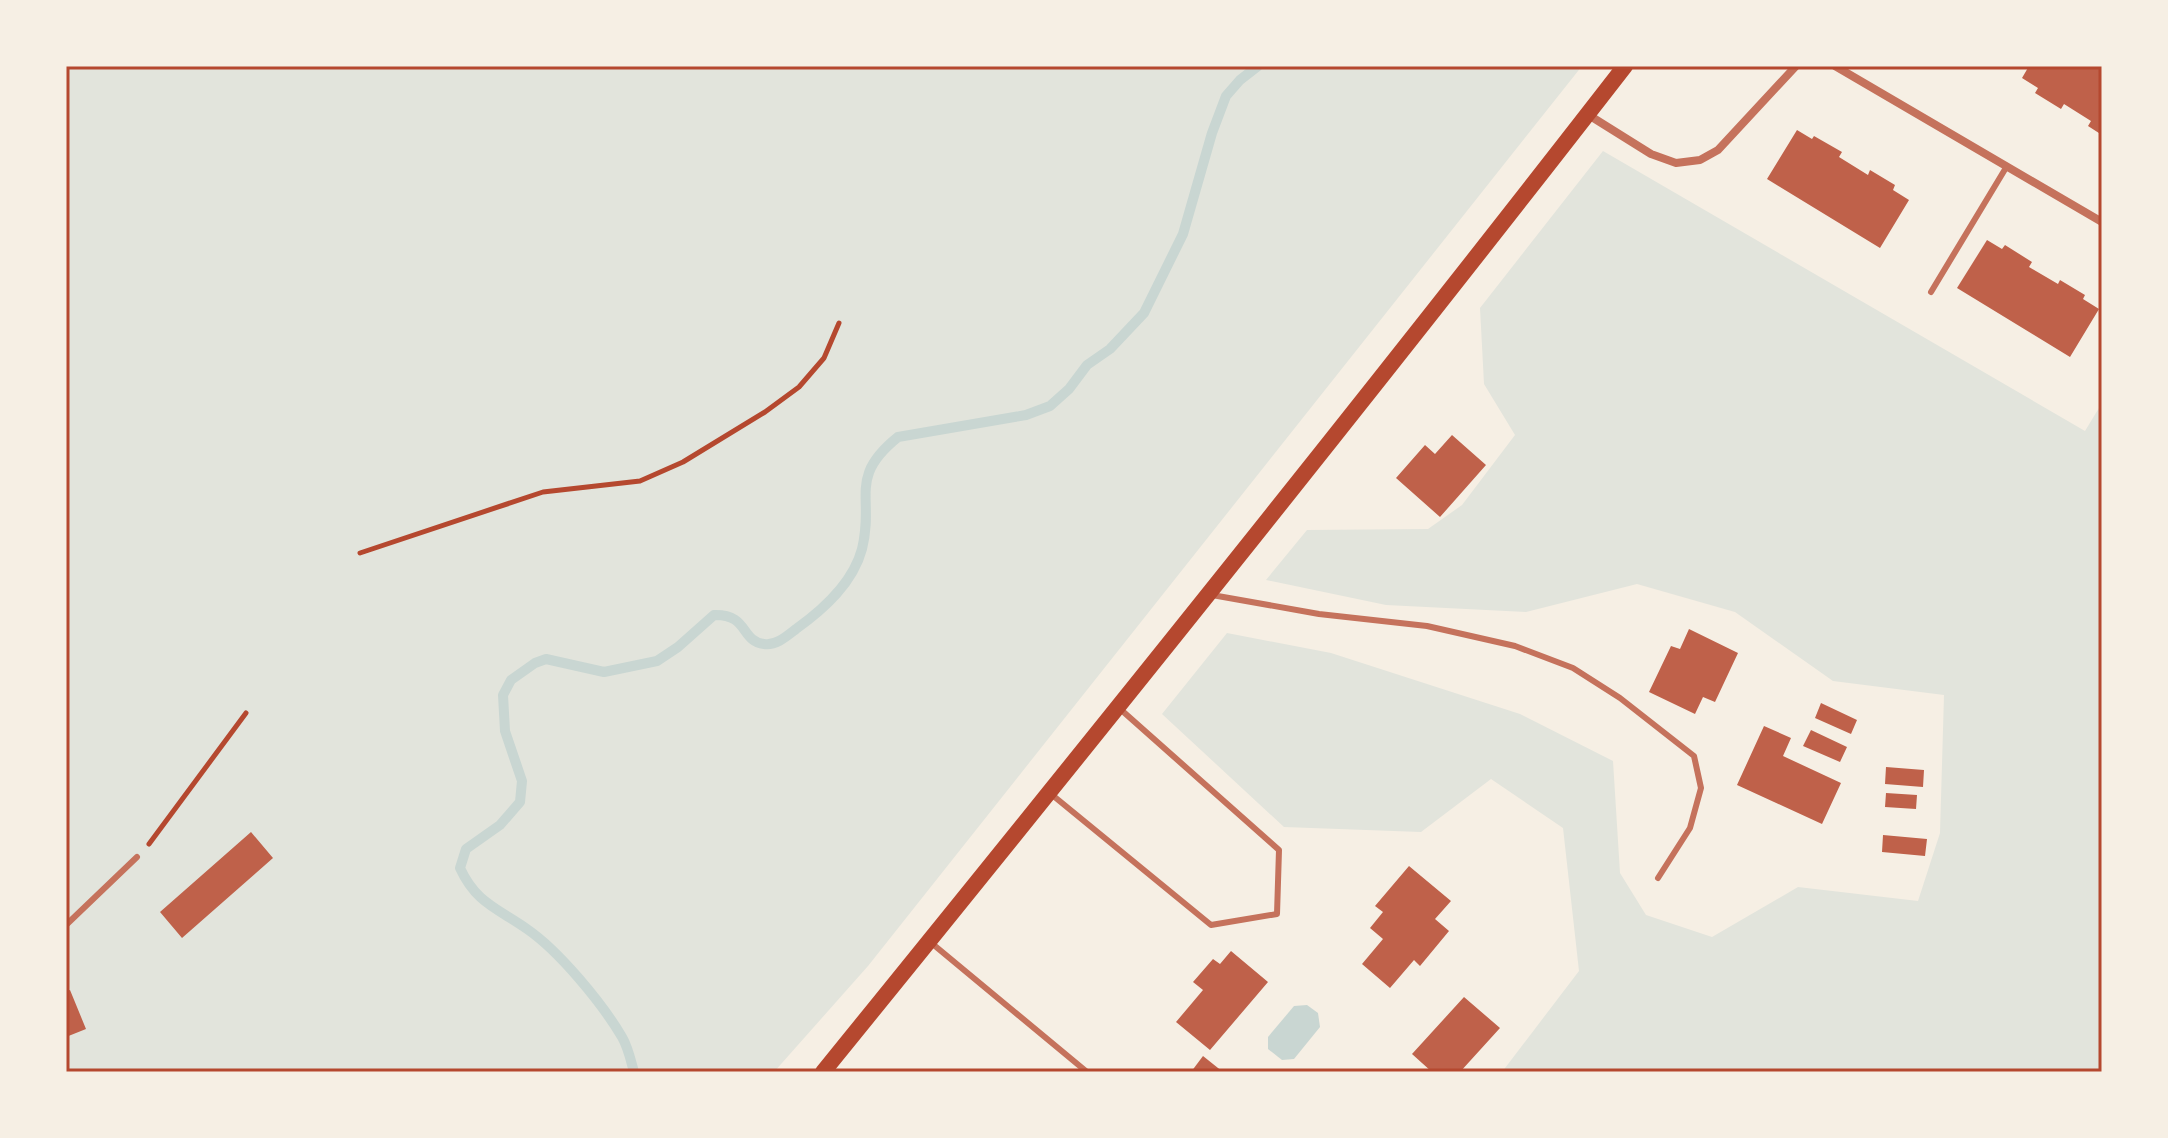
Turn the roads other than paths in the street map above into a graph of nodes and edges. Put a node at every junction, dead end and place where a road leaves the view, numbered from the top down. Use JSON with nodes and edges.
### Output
{"nodes":[{"id":1,"x":1625,"y":66,"type":"edge"},
{"id":2,"x":1796,"y":66,"type":"edge"},
{"id":3,"x":1835,"y":66,"type":"edge"},
{"id":4,"x":1587,"y":114,"type":"junction"},
{"id":5,"x":2007,"y":166,"type":"junction"},
{"id":6,"x":2102,"y":222,"type":"edge"},
{"id":7,"x":1931,"y":292,"type":"dead end"},
{"id":8,"x":1209,"y":594,"type":"junction"},
{"id":9,"x":1119,"y":708,"type":"junction"},
{"id":10,"x":1050,"y":793,"type":"junction"},
{"id":11,"x":137,"y":857,"type":"road end"},
{"id":12,"x":1658,"y":878,"type":"dead end"},
{"id":13,"x":66,"y":925,"type":"edge"},
{"id":14,"x":929,"y":941,"type":"junction"},
{"id":15,"x":823,"y":1072,"type":"edge"},
{"id":16,"x":1087,"y":1072,"type":"edge"}],
"edges":[{"from":1,"to":4,"type":"main road"},
{"from":2,"to":4,"type":"street"},
{"from":3,"to":5,"type":"street"},
{"from":4,"to":8,"type":"main road"},
{"from":5,"to":6,"type":"street"},
{"from":5,"to":7,"type":"lane"},
{"from":8,"to":9,"type":"main road"},
{"from":8,"to":12,"type":"lane"},
{"from":9,"to":10,"type":"main road"},
{"from":9,"to":10,"type":"lane"},
{"from":10,"to":14,"type":"main road"},
{"from":11,"to":13,"type":"lane"},
{"from":14,"to":15,"type":"main road"},
{"from":14,"to":16,"type":"lane"}]}
